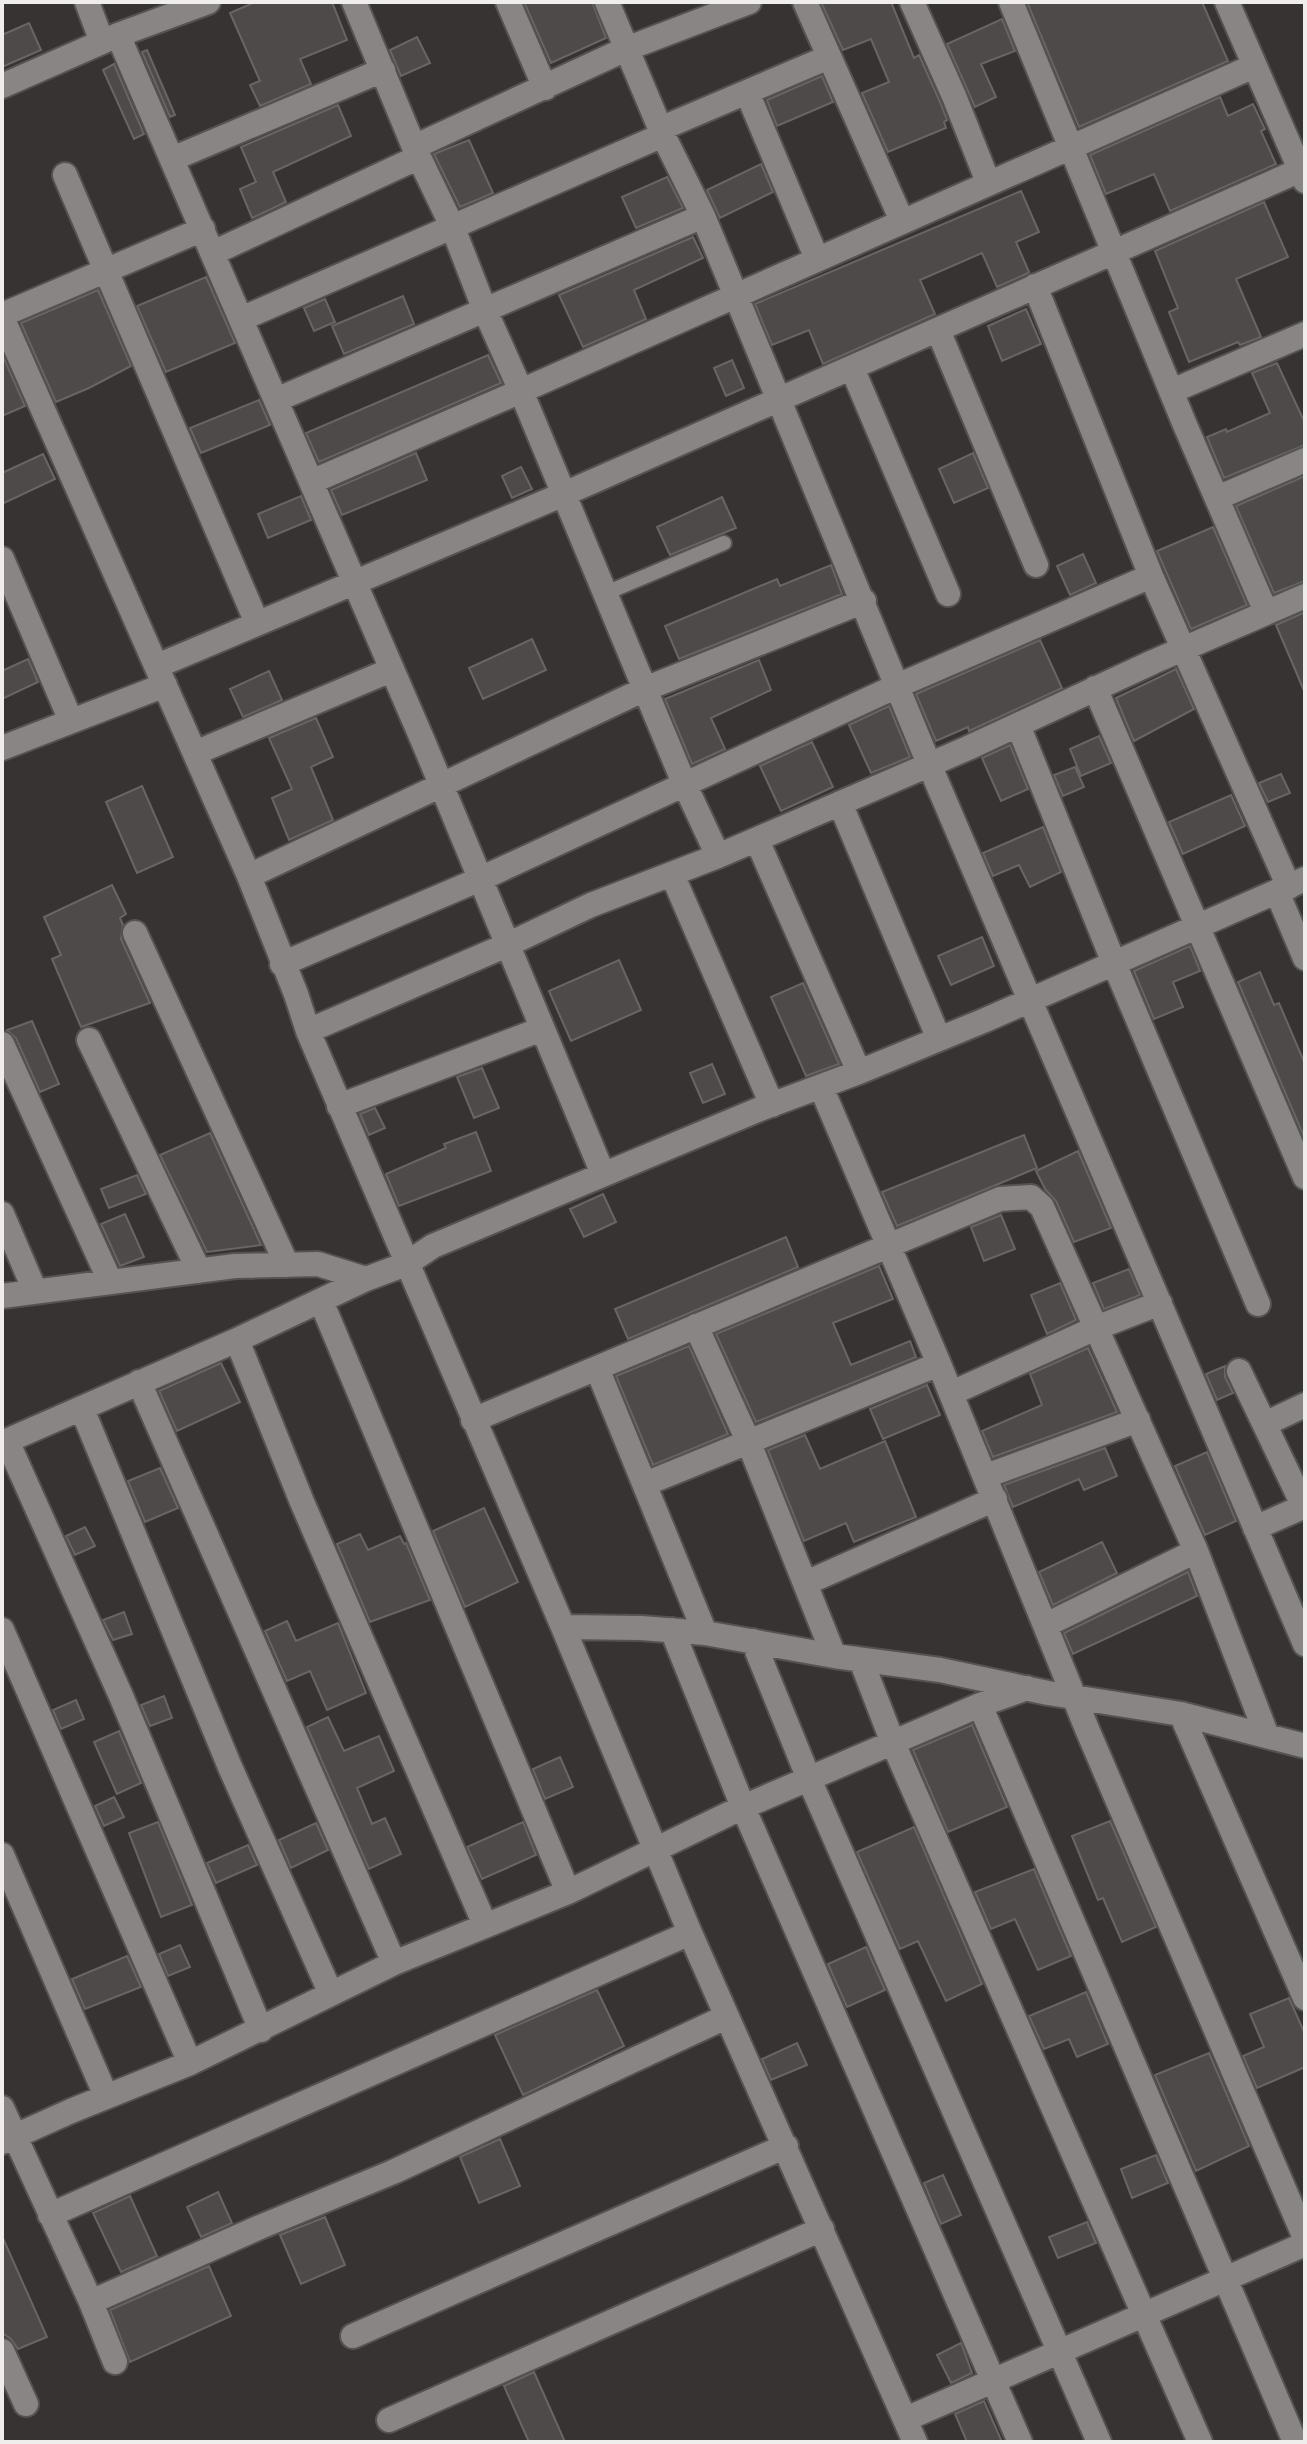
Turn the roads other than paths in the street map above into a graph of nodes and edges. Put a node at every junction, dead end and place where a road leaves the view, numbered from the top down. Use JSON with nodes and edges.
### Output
{"nodes":[{"id":1,"x":87,"y":2,"type":"edge"},
{"id":2,"x":354,"y":2,"type":"edge"},
{"id":3,"x":508,"y":2,"type":"edge"},
{"id":4,"x":607,"y":2,"type":"edge"},
{"id":5,"x":749,"y":2,"type":"edge"},
{"id":6,"x":805,"y":2,"type":"edge"},
{"id":7,"x":912,"y":2,"type":"edge"},
{"id":8,"x":1011,"y":2,"type":"edge"},
{"id":9,"x":1227,"y":2,"type":"edge"},
{"id":10,"x":200,"y":4,"type":"edge"},
{"id":11,"x":711,"y":9,"type":"edge"},
{"id":12,"x":110,"y":38,"type":"junction"},
{"id":13,"x":626,"y":49,"type":"junction"},
{"id":14,"x":829,"y":57,"type":"junction"},
{"id":15,"x":1254,"y":66,"type":"junction"},
{"id":16,"x":383,"y":70,"type":"junction"},
{"id":17,"x":3,"y":82,"type":"edge"},
{"id":18,"x":545,"y":88,"type":"junction"},
{"id":19,"x":747,"y":92,"type":"junction"},
{"id":20,"x":662,"y":132,"type":"junction"},
{"id":21,"x":1073,"y":147,"type":"junction"},
{"id":22,"x":416,"y":152,"type":"junction"},
{"id":23,"x":172,"y":159,"type":"junction"},
{"id":24,"x":1304,"y":173,"type":"edge"},
{"id":25,"x":65,"y":175,"type":"dead end"},
{"id":26,"x":988,"y":182,"type":"junction"},
{"id":27,"x":703,"y":216,"type":"junction"},
{"id":28,"x":902,"y":221,"type":"junction"},
{"id":29,"x":453,"y":228,"type":"junction"},
{"id":30,"x":203,"y":229,"type":"junction"},
{"id":31,"x":1115,"y":251,"type":"junction"},
{"id":32,"x":213,"y":253,"type":"junction"},
{"id":33,"x":817,"y":259,"type":"junction"},
{"id":34,"x":106,"y":271,"type":"junction"},
{"id":35,"x":1035,"y":286,"type":"junction"},
{"id":36,"x":735,"y":296,"type":"junction"},
{"id":37,"x":484,"y":308,"type":"junction"},
{"id":38,"x":241,"y":319,"type":"junction"},
{"id":39,"x":4,"y":326,"type":"edge"},
{"id":40,"x":938,"y":330,"type":"junction"},
{"id":41,"x":1305,"y":334,"type":"edge"},
{"id":42,"x":852,"y":368,"type":"junction"},
{"id":43,"x":521,"y":391,"type":"junction"},
{"id":44,"x":1172,"y":391,"type":"junction"},
{"id":45,"x":276,"y":400,"type":"junction"},
{"id":46,"x":777,"y":400,"type":"junction"},
{"id":47,"x":1305,"y":460,"type":"edge"},
{"id":48,"x":311,"y":482,"type":"junction"},
{"id":49,"x":564,"y":494,"type":"junction"},
{"id":50,"x":1217,"y":498,"type":"junction"},
{"id":51,"x":724,"y":543,"type":"dead end"},
{"id":52,"x":2,"y":559,"type":"edge"},
{"id":53,"x":1036,"y":565,"type":"dead end"},
{"id":54,"x":1151,"y":576,"type":"junction"},
{"id":55,"x":353,"y":583,"type":"junction"},
{"id":56,"x":606,"y":593,"type":"junction"},
{"id":57,"x":948,"y":594,"type":"dead end"},
{"id":58,"x":1305,"y":596,"type":"edge"},
{"id":59,"x":864,"y":601,"type":"junction"},
{"id":60,"x":1266,"y":612,"type":"junction"},
{"id":61,"x":257,"y":623,"type":"junction"},
{"id":62,"x":1184,"y":648,"type":"junction"},
{"id":63,"x":391,"y":670,"type":"junction"},
{"id":64,"x":161,"y":676,"type":"junction"},
{"id":65,"x":897,"y":686,"type":"junction"},
{"id":66,"x":1095,"y":688,"type":"junction"},
{"id":67,"x":645,"y":689,"type":"junction"},
{"id":68,"x":71,"y":721,"type":"junction"},
{"id":69,"x":1018,"y":725,"type":"junction"},
{"id":70,"x":2,"y":748,"type":"edge"},
{"id":71,"x":195,"y":753,"type":"junction"},
{"id":72,"x":929,"y":764,"type":"junction"},
{"id":73,"x":684,"y":783,"type":"junction"},
{"id":74,"x":440,"y":786,"type":"junction"},
{"id":75,"x":840,"y":803,"type":"junction"},
{"id":76,"x":757,"y":840,"type":"junction"},
{"id":77,"x":718,"y":856,"type":"junction"},
{"id":78,"x":672,"y":874,"type":"junction"},
{"id":79,"x":249,"y":876,"type":"junction"},
{"id":80,"x":478,"y":880,"type":"junction"},
{"id":81,"x":1290,"y":886,"type":"edge"},
{"id":82,"x":1198,"y":926,"type":"junction"},
{"id":83,"x":135,"y":933,"type":"dead end"},
{"id":84,"x":507,"y":945,"type":"junction"},
{"id":85,"x":1305,"y":958,"type":"edge"},
{"id":86,"x":1114,"y":963,"type":"junction"},
{"id":87,"x":282,"y":964,"type":"junction"},
{"id":88,"x":1032,"y":1000,"type":"junction"},
{"id":89,"x":542,"y":1029,"type":"junction"},
{"id":90,"x":308,"y":1031,"type":"junction"},
{"id":91,"x":939,"y":1039,"type":"junction"},
{"id":92,"x":89,"y":1040,"type":"dead end"},
{"id":93,"x":2,"y":1044,"type":"edge"},
{"id":94,"x":859,"y":1072,"type":"junction"},
{"id":95,"x":821,"y":1087,"type":"junction"},
{"id":96,"x":772,"y":1105,"type":"junction"},
{"id":97,"x":339,"y":1106,"type":"junction"},
{"id":98,"x":603,"y":1174,"type":"junction"},
{"id":99,"x":1305,"y":1177,"type":"edge"},
{"id":100,"x":2,"y":1214,"type":"edge"},
{"id":101,"x":888,"y":1244,"type":"junction"},
{"id":102,"x":406,"y":1264,"type":"junction"},
{"id":103,"x":287,"y":1265,"type":"junction"},
{"id":104,"x":199,"y":1271,"type":"junction"},
{"id":105,"x":366,"y":1279,"type":"junction"},
{"id":106,"x":110,"y":1281,"type":"junction"},
{"id":107,"x":35,"y":1291,"type":"junction"},
{"id":108,"x":2,"y":1296,"type":"edge"},
{"id":109,"x":321,"y":1301,"type":"junction"},
{"id":110,"x":1160,"y":1303,"type":"junction"},
{"id":111,"x":1258,"y":1304,"type":"dead end"},
{"id":112,"x":696,"y":1326,"type":"junction"},
{"id":113,"x":1096,"y":1328,"type":"junction"},
{"id":114,"x":237,"y":1340,"type":"junction"},
{"id":115,"x":939,"y":1364,"type":"junction"},
{"id":116,"x":597,"y":1368,"type":"junction"},
{"id":117,"x":1239,"y":1371,"type":"dead end"},
{"id":118,"x":139,"y":1382,"type":"junction"},
{"id":119,"x":952,"y":1393,"type":"junction"},
{"id":120,"x":1305,"y":1405,"type":"edge"},
{"id":121,"x":82,"y":1409,"type":"junction"},
{"id":122,"x":473,"y":1420,"type":"junction"},
{"id":123,"x":1138,"y":1420,"type":"junction"},
{"id":124,"x":1265,"y":1424,"type":"junction"},
{"id":125,"x":5,"y":1442,"type":"edge"},
{"id":126,"x":749,"y":1443,"type":"junction"},
{"id":127,"x":986,"y":1476,"type":"junction"},
{"id":128,"x":645,"y":1484,"type":"junction"},
{"id":129,"x":995,"y":1499,"type":"junction"},
{"id":130,"x":1304,"y":1507,"type":"edge"},
{"id":131,"x":1255,"y":1528,"type":"junction"},
{"id":132,"x":1196,"y":1551,"type":"junction"},
{"id":133,"x":806,"y":1583,"type":"junction"},
{"id":134,"x":1046,"y":1625,"type":"junction"},
{"id":135,"x":563,"y":1627,"type":"junction"},
{"id":136,"x":2,"y":1630,"type":"edge"},
{"id":137,"x":672,"y":1630,"type":"junction"},
{"id":138,"x":705,"y":1633,"type":"junction"},
{"id":139,"x":753,"y":1641,"type":"junction"},
{"id":140,"x":1305,"y":1644,"type":"edge"},
{"id":141,"x":834,"y":1656,"type":"junction"},
{"id":142,"x":861,"y":1660,"type":"junction"},
{"id":143,"x":1027,"y":1688,"type":"junction"},
{"id":144,"x":1076,"y":1698,"type":"junction"},
{"id":145,"x":980,"y":1705,"type":"junction"},
{"id":146,"x":1181,"y":1714,"type":"junction"},
{"id":147,"x":1267,"y":1736,"type":"junction"},
{"id":148,"x":893,"y":1743,"type":"junction"},
{"id":149,"x":1303,"y":1749,"type":"edge"},
{"id":150,"x":809,"y":1779,"type":"junction"},
{"id":151,"x":743,"y":1807,"type":"junction"},
{"id":152,"x":656,"y":1851,"type":"junction"},
{"id":153,"x":2,"y":1855,"type":"edge"},
{"id":154,"x":568,"y":1892,"type":"junction"},
{"id":155,"x":485,"y":1925,"type":"junction"},
{"id":156,"x":690,"y":1933,"type":"junction"},
{"id":157,"x":394,"y":1963,"type":"junction"},
{"id":158,"x":331,"y":1994,"type":"junction"},
{"id":159,"x":1305,"y":1998,"type":"edge"},
{"id":160,"x":726,"y":2017,"type":"junction"},
{"id":161,"x":261,"y":2030,"type":"junction"},
{"id":162,"x":190,"y":2063,"type":"junction"},
{"id":163,"x":106,"y":2096,"type":"junction"},
{"id":164,"x":2,"y":2108,"type":"edge"},
{"id":165,"x":8,"y":2139,"type":"edge"},
{"id":166,"x":786,"y":2146,"type":"junction"},
{"id":167,"x":50,"y":2215,"type":"junction"},
{"id":168,"x":822,"y":2229,"type":"junction"},
{"id":169,"x":1305,"y":2241,"type":"edge"},
{"id":170,"x":1225,"y":2281,"type":"junction"},
{"id":171,"x":91,"y":2302,"type":"junction"},
{"id":172,"x":1145,"y":2314,"type":"junction"},
{"id":173,"x":353,"y":2336,"type":"dead end"},
{"id":174,"x":2,"y":2351,"type":"edge"},
{"id":175,"x":1060,"y":2353,"type":"junction"},
{"id":176,"x":115,"y":2362,"type":"dead end"},
{"id":177,"x":994,"y":2381,"type":"junction"},
{"id":178,"x":26,"y":2404,"type":"dead end"},
{"id":179,"x":906,"y":2419,"type":"junction"},
{"id":180,"x":389,"y":2420,"type":"dead end"},
{"id":181,"x":915,"y":2442,"type":"edge"},
{"id":182,"x":1020,"y":2442,"type":"edge"},
{"id":183,"x":1099,"y":2442,"type":"edge"},
{"id":184,"x":1200,"y":2442,"type":"edge"},
{"id":185,"x":1295,"y":2442,"type":"edge"}],
"edges":[{"from":1,"to":12,"type":"street"},
{"from":2,"to":16,"type":"street"},
{"from":3,"to":18,"type":"street"},
{"from":4,"to":13,"type":"street"},
{"from":5,"to":11,"type":"street"},
{"from":6,"to":14,"type":"street"},
{"from":7,"to":26,"type":"street"},
{"from":8,"to":21,"type":"street"},
{"from":9,"to":15,"type":"street"},
{"from":10,"to":12,"type":"street"},
{"from":11,"to":13,"type":"street"},
{"from":12,"to":17,"type":"street"},
{"from":12,"to":23,"type":"street"},
{"from":13,"to":18,"type":"street"},
{"from":13,"to":20,"type":"street"},
{"from":14,"to":19,"type":"street"},
{"from":14,"to":28,"type":"street"},
{"from":15,"to":21,"type":"street"},
{"from":15,"to":24,"type":"street"},
{"from":16,"to":22,"type":"street"},
{"from":16,"to":23,"type":"street"},
{"from":18,"to":22,"type":"street"},
{"from":19,"to":20,"type":"street"},
{"from":19,"to":33,"type":"street"},
{"from":20,"to":27,"type":"street"},
{"from":20,"to":29,"type":"street"},
{"from":21,"to":26,"type":"street"},
{"from":21,"to":31,"type":"street"},
{"from":22,"to":29,"type":"street"},
{"from":22,"to":32,"type":"street"},
{"from":23,"to":30,"type":"street"},
{"from":24,"to":31,"type":"street"},
{"from":25,"to":34,"type":"street"},
{"from":26,"to":28,"type":"street"},
{"from":27,"to":36,"type":"street"},
{"from":27,"to":37,"type":"street"},
{"from":28,"to":33,"type":"street"},
{"from":29,"to":37,"type":"street"},
{"from":29,"to":38,"type":"street"},
{"from":30,"to":32,"type":"street"},
{"from":30,"to":34,"type":"street"},
{"from":31,"to":35,"type":"street"},
{"from":31,"to":44,"type":"street"},
{"from":32,"to":38,"type":"street"},
{"from":33,"to":36,"type":"street"},
{"from":34,"to":39,"type":"street"},
{"from":34,"to":61,"type":"street"},
{"from":35,"to":40,"type":"street"},
{"from":35,"to":54,"type":"street"},
{"from":36,"to":43,"type":"street"},
{"from":36,"to":46,"type":"street"},
{"from":37,"to":43,"type":"street"},
{"from":37,"to":45,"type":"street"},
{"from":38,"to":45,"type":"street"},
{"from":39,"to":64,"type":"street"},
{"from":40,"to":42,"type":"street"},
{"from":40,"to":53,"type":"street"},
{"from":41,"to":44,"type":"street"},
{"from":42,"to":46,"type":"street"},
{"from":42,"to":57,"type":"street"},
{"from":43,"to":48,"type":"street"},
{"from":43,"to":49,"type":"street"},
{"from":44,"to":50,"type":"street"},
{"from":45,"to":48,"type":"street"},
{"from":46,"to":49,"type":"street"},
{"from":46,"to":59,"type":"street"},
{"from":47,"to":50,"type":"street"},
{"from":48,"to":55,"type":"street"},
{"from":49,"to":55,"type":"street"},
{"from":49,"to":56,"type":"street"},
{"from":50,"to":60,"type":"street"},
{"from":51,"to":56,"type":"lane"},
{"from":52,"to":68,"type":"street"},
{"from":54,"to":62,"type":"street"},
{"from":54,"to":65,"type":"street"},
{"from":55,"to":61,"type":"street"},
{"from":55,"to":63,"type":"street"},
{"from":56,"to":67,"type":"street"},
{"from":58,"to":60,"type":"street"},
{"from":59,"to":65,"type":"street"},
{"from":59,"to":67,"type":"street"},
{"from":60,"to":62,"type":"street"},
{"from":61,"to":64,"type":"street"},
{"from":62,"to":66,"type":"street"},
{"from":62,"to":81,"type":"street"},
{"from":63,"to":71,"type":"street"},
{"from":63,"to":74,"type":"street"},
{"from":64,"to":68,"type":"street"},
{"from":64,"to":71,"type":"street"},
{"from":65,"to":72,"type":"street"},
{"from":65,"to":73,"type":"street"},
{"from":66,"to":69,"type":"street"},
{"from":66,"to":82,"type":"street"},
{"from":67,"to":73,"type":"street"},
{"from":67,"to":74,"type":"street"},
{"from":68,"to":70,"type":"street"},
{"from":69,"to":72,"type":"street"},
{"from":69,"to":86,"type":"street"},
{"from":71,"to":79,"type":"street"},
{"from":72,"to":75,"type":"street"},
{"from":72,"to":88,"type":"street"},
{"from":73,"to":77,"type":"street"},
{"from":73,"to":80,"type":"street"},
{"from":74,"to":79,"type":"street"},
{"from":74,"to":80,"type":"street"},
{"from":75,"to":76,"type":"street"},
{"from":75,"to":91,"type":"street"},
{"from":76,"to":77,"type":"street"},
{"from":76,"to":94,"type":"street"},
{"from":77,"to":78,"type":"street"},
{"from":78,"to":84,"type":"street"},
{"from":78,"to":96,"type":"street"},
{"from":79,"to":87,"type":"street"},
{"from":80,"to":84,"type":"street"},
{"from":80,"to":87,"type":"street"},
{"from":81,"to":82,"type":"street"},
{"from":81,"to":85,"type":"street"},
{"from":82,"to":86,"type":"street"},
{"from":82,"to":99,"type":"street"},
{"from":83,"to":103,"type":"street"},
{"from":84,"to":89,"type":"street"},
{"from":84,"to":90,"type":"street"},
{"from":86,"to":88,"type":"street"},
{"from":86,"to":111,"type":"street"},
{"from":87,"to":90,"type":"street"},
{"from":88,"to":91,"type":"street"},
{"from":88,"to":110,"type":"street"},
{"from":89,"to":97,"type":"street"},
{"from":89,"to":98,"type":"street"},
{"from":90,"to":97,"type":"street"},
{"from":91,"to":94,"type":"street"},
{"from":92,"to":104,"type":"street"},
{"from":93,"to":106,"type":"street"},
{"from":94,"to":95,"type":"street"},
{"from":95,"to":96,"type":"street"},
{"from":95,"to":101,"type":"street"},
{"from":96,"to":98,"type":"street"},
{"from":97,"to":102,"type":"street"},
{"from":98,"to":102,"type":"street"},
{"from":100,"to":107,"type":"street"},
{"from":101,"to":112,"type":"street"},
{"from":101,"to":113,"type":"street"},
{"from":101,"to":115,"type":"street"},
{"from":102,"to":105,"type":"street"},
{"from":102,"to":122,"type":"street"},
{"from":103,"to":104,"type":"street"},
{"from":103,"to":105,"type":"street"},
{"from":104,"to":106,"type":"street"},
{"from":105,"to":109,"type":"street"},
{"from":106,"to":107,"type":"street"},
{"from":107,"to":108,"type":"street"},
{"from":109,"to":114,"type":"street"},
{"from":109,"to":154,"type":"street"},
{"from":110,"to":113,"type":"street"},
{"from":110,"to":131,"type":"street"},
{"from":112,"to":116,"type":"street"},
{"from":112,"to":126,"type":"street"},
{"from":113,"to":119,"type":"street"},
{"from":113,"to":123,"type":"street"},
{"from":114,"to":118,"type":"street"},
{"from":114,"to":155,"type":"street"},
{"from":115,"to":119,"type":"street"},
{"from":115,"to":126,"type":"street"},
{"from":116,"to":122,"type":"street"},
{"from":116,"to":128,"type":"street"},
{"from":117,"to":124,"type":"street"},
{"from":118,"to":121,"type":"street"},
{"from":118,"to":157,"type":"street"},
{"from":119,"to":127,"type":"street"},
{"from":120,"to":124,"type":"street"},
{"from":121,"to":125,"type":"street"},
{"from":121,"to":158,"type":"street"},
{"from":122,"to":135,"type":"street"},
{"from":123,"to":127,"type":"street"},
{"from":123,"to":132,"type":"street"},
{"from":124,"to":130,"type":"street"},
{"from":125,"to":161,"type":"street"},
{"from":126,"to":128,"type":"street"},
{"from":126,"to":133,"type":"street"},
{"from":127,"to":129,"type":"street"},
{"from":128,"to":138,"type":"street"},
{"from":129,"to":133,"type":"street"},
{"from":129,"to":134,"type":"street"},
{"from":130,"to":131,"type":"street"},
{"from":131,"to":140,"type":"street"},
{"from":132,"to":134,"type":"street"},
{"from":132,"to":147,"type":"street"},
{"from":133,"to":141,"type":"street"},
{"from":134,"to":144,"type":"street"},
{"from":135,"to":137,"type":"street"},
{"from":135,"to":152,"type":"street"},
{"from":136,"to":162,"type":"street"},
{"from":137,"to":138,"type":"street"},
{"from":137,"to":151,"type":"street"},
{"from":138,"to":139,"type":"street"},
{"from":139,"to":141,"type":"street"},
{"from":139,"to":150,"type":"street"},
{"from":141,"to":142,"type":"street"},
{"from":142,"to":143,"type":"street"},
{"from":142,"to":148,"type":"street"},
{"from":143,"to":144,"type":"street"},
{"from":143,"to":145,"type":"street"},
{"from":144,"to":146,"type":"street"},
{"from":144,"to":169,"type":"street"},
{"from":145,"to":148,"type":"street"},
{"from":145,"to":170,"type":"street"},
{"from":146,"to":147,"type":"street"},
{"from":146,"to":159,"type":"street"},
{"from":147,"to":149,"type":"street"},
{"from":148,"to":150,"type":"street"},
{"from":148,"to":172,"type":"street"},
{"from":150,"to":151,"type":"street"},
{"from":150,"to":175,"type":"street"},
{"from":151,"to":152,"type":"street"},
{"from":151,"to":177,"type":"street"},
{"from":152,"to":154,"type":"street"},
{"from":152,"to":156,"type":"street"},
{"from":153,"to":163,"type":"street"},
{"from":154,"to":155,"type":"street"},
{"from":155,"to":157,"type":"street"},
{"from":156,"to":160,"type":"street"},
{"from":156,"to":167,"type":"street"},
{"from":157,"to":158,"type":"street"},
{"from":158,"to":161,"type":"street"},
{"from":160,"to":166,"type":"street"},
{"from":160,"to":171,"type":"street"},
{"from":161,"to":162,"type":"street"},
{"from":162,"to":163,"type":"street"},
{"from":163,"to":165,"type":"street"},
{"from":164,"to":165,"type":"street"},
{"from":165,"to":167,"type":"street"},
{"from":166,"to":168,"type":"street"},
{"from":166,"to":173,"type":"street"},
{"from":167,"to":171,"type":"street"},
{"from":168,"to":179,"type":"street"},
{"from":168,"to":180,"type":"street"},
{"from":169,"to":170,"type":"street"},
{"from":170,"to":172,"type":"street"},
{"from":170,"to":185,"type":"street"},
{"from":171,"to":176,"type":"street"},
{"from":172,"to":175,"type":"street"},
{"from":172,"to":184,"type":"street"},
{"from":174,"to":178,"type":"street"},
{"from":175,"to":177,"type":"street"},
{"from":175,"to":183,"type":"street"},
{"from":177,"to":179,"type":"street"},
{"from":177,"to":182,"type":"street"},
{"from":179,"to":181,"type":"street"}]}
